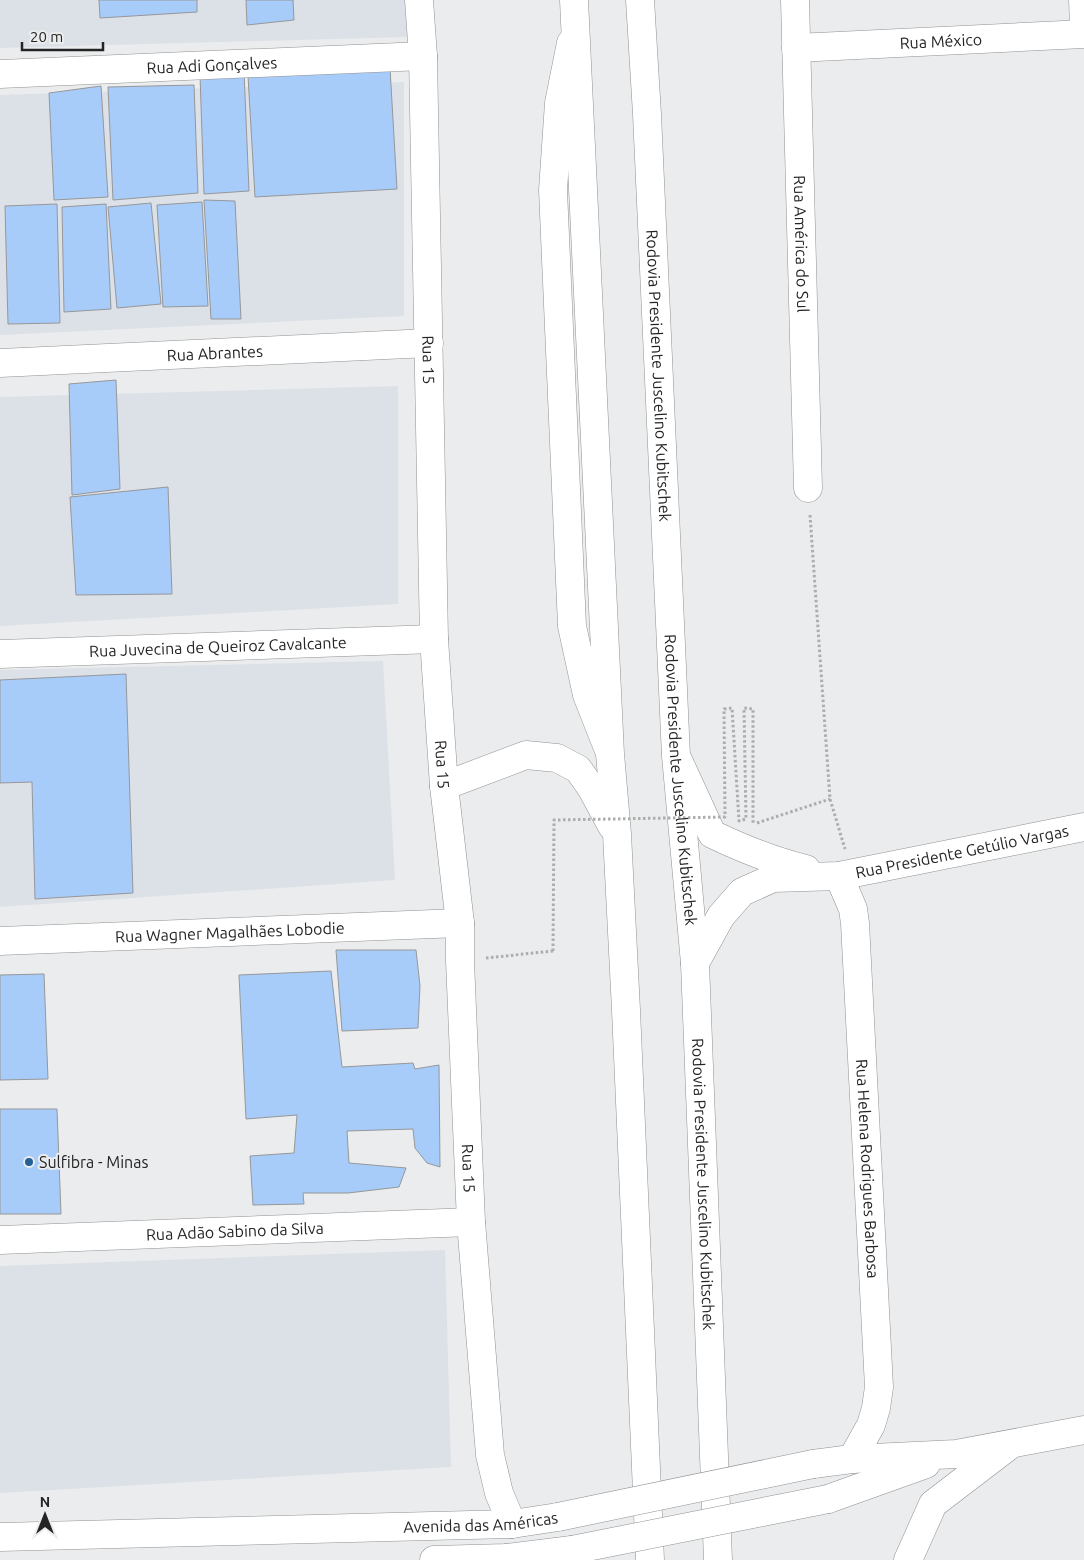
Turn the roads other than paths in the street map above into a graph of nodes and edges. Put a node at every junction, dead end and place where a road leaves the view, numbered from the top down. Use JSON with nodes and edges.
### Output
{"nodes":[{"id":1,"x":419,"y":0,"type":"edge"},
{"id":2,"x":574,"y":0,"type":"edge"},
{"id":3,"x":640,"y":0,"type":"edge"},
{"id":4,"x":795,"y":0,"type":"edge"},
{"id":5,"x":1083,"y":0,"type":"edge"},
{"id":6,"x":1084,"y":27,"type":"edge"},
{"id":7,"x":1084,"y":34,"type":"edge"},
{"id":8,"x":796,"y":48,"type":"junction"},
{"id":9,"x":423,"y":56,"type":"junction"},
{"id":10,"x":0,"y":74,"type":"edge"},
{"id":11,"x":429,"y":343,"type":"junction"},
{"id":12,"x":0,"y":363,"type":"edge"},
{"id":13,"x":808,"y":488,"type":"road end"},
{"id":14,"x":434,"y":640,"type":"junction"},
{"id":15,"x":0,"y":654,"type":"edge"},
{"id":16,"x":676,"y":756,"type":"junction"},
{"id":17,"x":444,"y":786,"type":"junction"},
{"id":18,"x":1084,"y":827,"type":"edge"},
{"id":19,"x":617,"y":834,"type":"junction"},
{"id":20,"x":846,"y":874,"type":"junction"},
{"id":21,"x":460,"y":923,"type":"junction"},
{"id":22,"x":0,"y":941,"type":"edge"},
{"id":23,"x":695,"y":963,"type":"junction"},
{"id":24,"x":471,"y":1222,"type":"junction"},
{"id":25,"x":0,"y":1240,"type":"edge"},
{"id":26,"x":1084,"y":1430,"type":"edge"},
{"id":27,"x":1010,"y":1445,"type":"junction"},
{"id":28,"x":956,"y":1454,"type":"junction"},
{"id":29,"x":852,"y":1459,"type":"junction"},
{"id":30,"x":512,"y":1524,"type":"junction"},
{"id":31,"x":0,"y":1538,"type":"edge"},
{"id":32,"x":502,"y":1559,"type":"edge"},
{"id":33,"x":434,"y":1560,"type":"edge"},
{"id":34,"x":650,"y":1560,"type":"edge"},
{"id":35,"x":718,"y":1560,"type":"edge"},
{"id":36,"x":908,"y":1560,"type":"edge"}],
"edges":[{"from":1,"to":9,"type":"main road","name":"Rua 15"},
{"from":2,"to":19,"type":"main road"},
{"from":3,"to":16,"type":"main road","name":"Rodovia Presidente Juscelino Kubitschek"},
{"from":4,"to":8,"type":"main road","name":"Rua América do Sul"},
{"from":5,"to":6,"type":"main road"},
{"from":7,"to":8,"type":"main road","name":"Rua México"},
{"from":8,"to":13,"type":"main road","name":"Rua América do Sul"},
{"from":9,"to":10,"type":"main road","name":"Rua Adi Gonçalves"},
{"from":9,"to":11,"type":"main road","name":"Rua 15"},
{"from":11,"to":12,"type":"main road","name":"Rua Abrantes"},
{"from":11,"to":14,"type":"main road","name":"Rua 15"},
{"from":14,"to":15,"type":"main road","name":"Rua Juvecina de Queiroz Cavalcante"},
{"from":14,"to":17,"type":"main road","name":"Rua 15"},
{"from":16,"to":20,"type":"main road","name":"Rua Presidente Getúlio Vargas"},
{"from":16,"to":23,"type":"main road","name":"Rodovia Presidente Juscelino Kubitschek"},
{"from":17,"to":19,"type":"main road"},
{"from":17,"to":21,"type":"main road","name":"Rua 15"},
{"from":18,"to":20,"type":"main road","name":"Rua Presidente Getúlio Vargas"},
{"from":19,"to":34,"type":"main road"},
{"from":20,"to":23,"type":"main road","name":"Rua Presidente Getúlio Vargas"},
{"from":20,"to":29,"type":"main road","name":"Rua Helena Rodrigues Barbosa"},
{"from":21,"to":22,"type":"main road","name":"Rua Wagner Magalhães Lobodie"},
{"from":21,"to":24,"type":"main road","name":"Rua 15"},
{"from":23,"to":35,"type":"main road","name":"Rodovia Presidente Juscelino Kubitschek"},
{"from":24,"to":25,"type":"main road","name":"Rua Adão Sabino da Silva"},
{"from":24,"to":30,"type":"main road","name":"Rua 15"},
{"from":26,"to":27,"type":"main road","name":"Avenida das Américas"},
{"from":27,"to":28,"type":"main road","name":"Avenida das Américas"},
{"from":27,"to":36,"type":"main road"},
{"from":28,"to":29,"type":"main road","name":"Avenida das Américas"},
{"from":28,"to":32,"type":"main road","name":"Avenida das Américas","bridge":true},
{"from":29,"to":30,"type":"main road","name":"Avenida das Américas","bridge":true},
{"from":30,"to":31,"type":"main road","name":"Avenida das Américas"},
{"from":32,"to":33,"type":"main road","name":"Avenida das Américas"}]}
